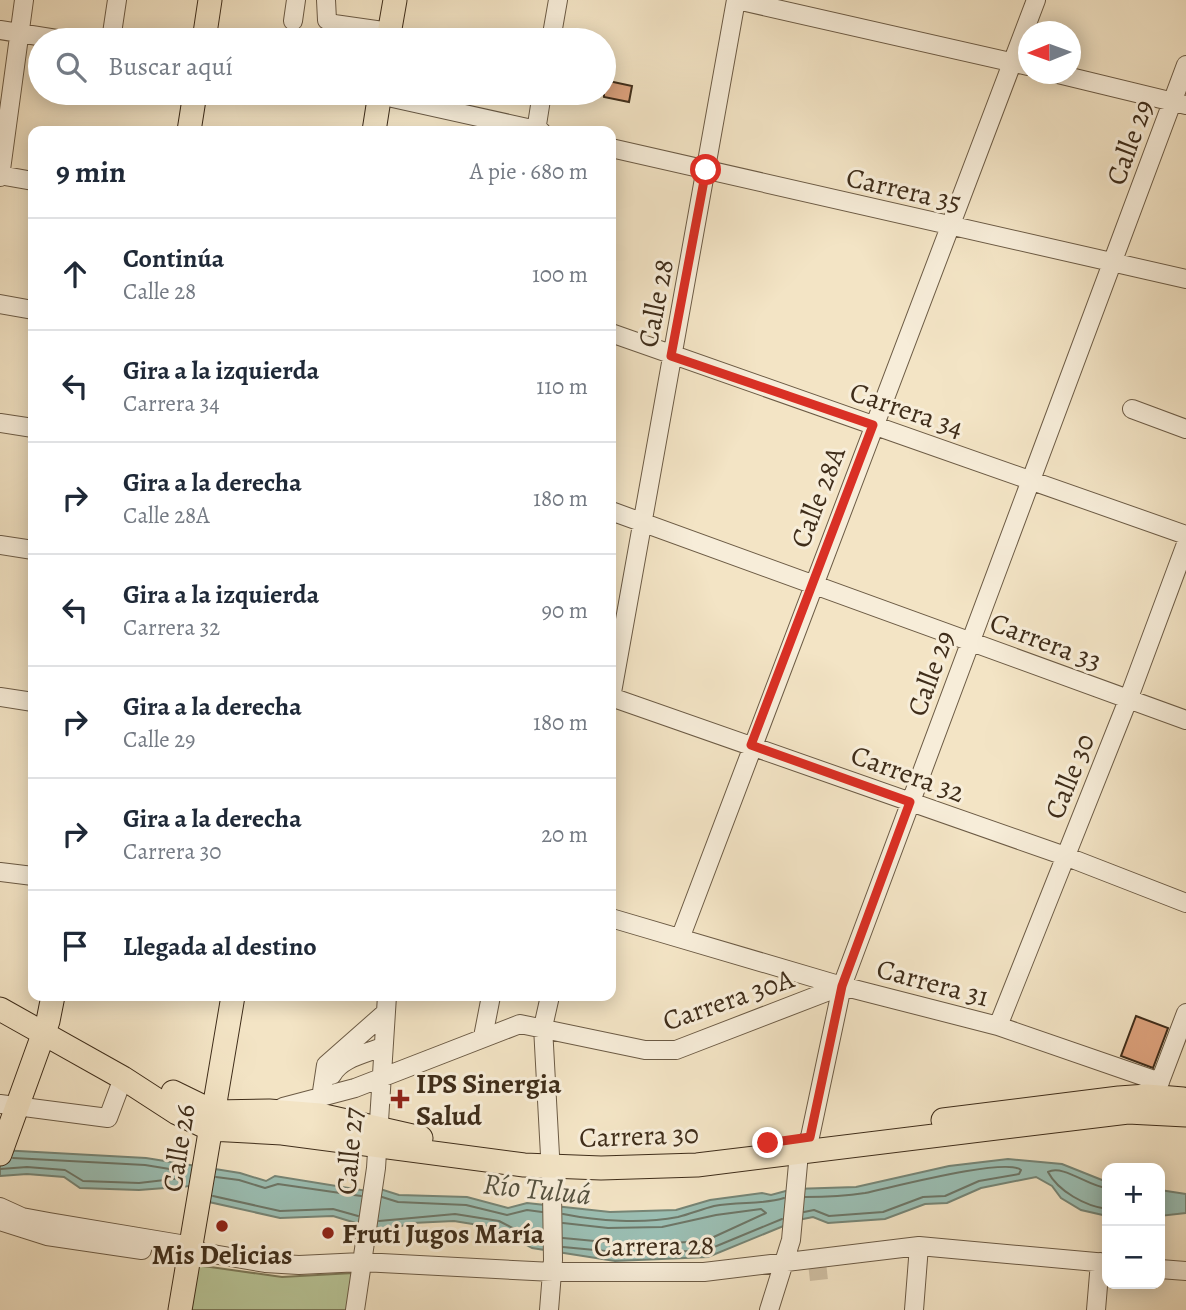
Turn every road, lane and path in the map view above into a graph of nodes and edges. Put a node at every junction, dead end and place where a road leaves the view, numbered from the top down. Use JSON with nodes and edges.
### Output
{"nodes":[{"id":1,"x":24,"y":0,"type":"edge"},
{"id":2,"x":117,"y":0,"type":"edge"},
{"id":3,"x":210,"y":0,"type":"edge"},
{"id":4,"x":296,"y":0,"type":"edge"},
{"id":5,"x":326,"y":0,"type":"edge"},
{"id":6,"x":395,"y":0,"type":"edge"},
{"id":7,"x":558,"y":0,"type":"edge"},
{"id":8,"x":736,"y":0,"type":"edge"},
{"id":9,"x":1036,"y":0,"type":"edge"},
{"id":10,"x":293,"y":21,"type":"dead end"},
{"id":11,"x":1031,"y":21,"type":"edge"},
{"id":12,"x":113,"y":28,"type":"edge"},
{"id":13,"x":206,"y":28,"type":"edge"},
{"id":14,"x":352,"y":28,"type":"edge"},
{"id":15,"x":390,"y":28,"type":"edge"},
{"id":16,"x":553,"y":28,"type":"edge"},
{"id":17,"x":0,"y":30,"type":"edge"},
{"id":18,"x":19,"y":33,"type":"junction"},
{"id":19,"x":28,"y":34,"type":"edge"},
{"id":20,"x":1018,"y":64,"type":"edge"},
{"id":21,"x":1186,"y":65,"type":"edge"},
{"id":22,"x":1018,"y":74,"type":"edge"},
{"id":23,"x":1081,"y":80,"type":"edge"},
{"id":24,"x":1179,"y":103,"type":"edge"},
{"id":25,"x":193,"y":105,"type":"edge"},
{"id":26,"x":376,"y":105,"type":"edge"},
{"id":27,"x":428,"y":105,"type":"edge"},
{"id":28,"x":540,"y":105,"type":"edge"},
{"id":29,"x":190,"y":126,"type":"edge"},
{"id":30,"x":374,"y":126,"type":"edge"},
{"id":31,"x":516,"y":126,"type":"edge"},
{"id":32,"x":538,"y":126,"type":"edge"},
{"id":33,"x":616,"y":149,"type":"edge"},
{"id":34,"x":706,"y":170,"type":"junction"},
{"id":35,"x":0,"y":175,"type":"edge"},
{"id":36,"x":28,"y":180,"type":"edge"},
{"id":37,"x":952,"y":228,"type":"junction"},
{"id":38,"x":1112,"y":260,"type":"junction"},
{"id":39,"x":1186,"y":279,"type":"edge"},
{"id":40,"x":0,"y":304,"type":"edge"},
{"id":41,"x":28,"y":309,"type":"edge"},
{"id":42,"x":616,"y":336,"type":"edge"},
{"id":43,"x":671,"y":356,"type":"junction"},
{"id":44,"x":1132,"y":410,"type":"dead end"},
{"id":45,"x":0,"y":423,"type":"edge"},
{"id":46,"x":873,"y":425,"type":"junction"},
{"id":47,"x":28,"y":427,"type":"edge"},
{"id":48,"x":1186,"y":429,"type":"edge"},
{"id":49,"x":1031,"y":478,"type":"junction"},
{"id":50,"x":616,"y":513,"type":"edge"},
{"id":51,"x":642,"y":523,"type":"junction"},
{"id":52,"x":1186,"y":535,"type":"edge"},
{"id":53,"x":1186,"y":544,"type":"edge"},
{"id":54,"x":0,"y":545,"type":"edge"},
{"id":55,"x":28,"y":549,"type":"edge"},
{"id":56,"x":812,"y":585,"type":"junction"},
{"id":57,"x":971,"y":640,"type":"junction"},
{"id":58,"x":616,"y":669,"type":"edge"},
{"id":59,"x":0,"y":697,"type":"edge"},
{"id":60,"x":616,"y":699,"type":"edge"},
{"id":61,"x":1128,"y":700,"type":"junction"},
{"id":62,"x":28,"y":701,"type":"edge"},
{"id":63,"x":1186,"y":720,"type":"edge"},
{"id":64,"x":751,"y":745,"type":"junction"},
{"id":65,"x":910,"y":802,"type":"junction"},
{"id":66,"x":1065,"y":856,"type":"junction"},
{"id":67,"x":0,"y":872,"type":"edge"},
{"id":68,"x":28,"y":875,"type":"edge"},
{"id":69,"x":1186,"y":903,"type":"edge"},
{"id":70,"x":616,"y":919,"type":"edge"},
{"id":71,"x":681,"y":936,"type":"junction"},
{"id":72,"x":842,"y":986,"type":"junction"},
{"id":73,"x":52,"y":1001,"type":"edge"},
{"id":74,"x":232,"y":1001,"type":"edge"},
{"id":75,"x":490,"y":1001,"type":"edge"},
{"id":76,"x":549,"y":1001,"type":"edge"},
{"id":77,"x":0,"y":1002,"type":"edge"},
{"id":78,"x":386,"y":1004,"type":"edge"},
{"id":79,"x":0,"y":1009,"type":"edge"},
{"id":80,"x":1186,"y":1013,"type":"edge"},
{"id":81,"x":46,"y":1027,"type":"junction"},
{"id":82,"x":543,"y":1027,"type":"junction"},
{"id":83,"x":998,"y":1027,"type":"junction"},
{"id":84,"x":483,"y":1037,"type":"junction"},
{"id":85,"x":382,"y":1047,"type":"junction"},
{"id":86,"x":381,"y":1077,"type":"junction"},
{"id":87,"x":123,"y":1078,"type":"junction"},
{"id":88,"x":1155,"y":1096,"type":"junction"},
{"id":89,"x":325,"y":1097,"type":"junction"},
{"id":90,"x":1186,"y":1100,"type":"edge"},
{"id":91,"x":10,"y":1110,"type":"edge"},
{"id":92,"x":270,"y":1111,"type":"junction"},
{"id":93,"x":1186,"y":1115,"type":"edge"},
{"id":94,"x":211,"y":1130,"type":"junction"},
{"id":95,"x":805,"y":1145,"type":"junction"},
{"id":96,"x":378,"y":1148,"type":"junction"},
{"id":97,"x":0,"y":1154,"type":"edge"},
{"id":98,"x":551,"y":1159,"type":"junction"},
{"id":99,"x":0,"y":1207,"type":"edge"},
{"id":100,"x":0,"y":1221,"type":"edge"},
{"id":101,"x":919,"y":1245,"type":"junction"},
{"id":102,"x":194,"y":1251,"type":"junction"},
{"id":103,"x":844,"y":1256,"type":"junction"},
{"id":104,"x":362,"y":1262,"type":"junction"},
{"id":105,"x":1102,"y":1262,"type":"edge"},
{"id":106,"x":788,"y":1263,"type":"junction"},
{"id":107,"x":553,"y":1266,"type":"junction"},
{"id":108,"x":1165,"y":1269,"type":"edge"},
{"id":109,"x":1186,"y":1271,"type":"edge"},
{"id":110,"x":1102,"y":1274,"type":"edge"},
{"id":111,"x":180,"y":1310,"type":"edge"},
{"id":112,"x":355,"y":1310,"type":"edge"},
{"id":113,"x":549,"y":1310,"type":"edge"},
{"id":114,"x":769,"y":1310,"type":"edge"},
{"id":115,"x":914,"y":1310,"type":"edge"},
{"id":116,"x":1096,"y":1310,"type":"edge"}],
"edges":[{"from":1,"to":18,"type":"street"},
{"from":2,"to":12,"type":"street"},
{"from":3,"to":13,"type":"main road"},
{"from":4,"to":10,"type":"street"},
{"from":5,"to":14,"type":"street"},
{"from":6,"to":15,"type":"main road"},
{"from":7,"to":16,"type":"street"},
{"from":8,"to":20,"type":"street"},
{"from":8,"to":34,"type":"street","name":"Calle 28"},
{"from":9,"to":11,"type":"street","name":"Calle 28A"},
{"from":17,"to":18,"type":"street"},
{"from":18,"to":19,"type":"street"},
{"from":18,"to":35,"type":"street"},
{"from":21,"to":24,"type":"street","name":"Calle 29"},
{"from":22,"to":37,"type":"street","name":"Calle 28A"},
{"from":23,"to":24,"type":"street"},
{"from":24,"to":38,"type":"street","name":"Calle 29"},
{"from":25,"to":29,"type":"main road"},
{"from":26,"to":30,"type":"main road"},
{"from":27,"to":31,"type":"street"},
{"from":28,"to":32,"type":"street"},
{"from":33,"to":34,"type":"street","name":"Carrera 35"},
{"from":34,"to":37,"type":"street","name":"Carrera 35"},
{"from":34,"to":43,"type":"street","name":"Calle 28"},
{"from":35,"to":36,"type":"street"},
{"from":37,"to":38,"type":"street","name":"Carrera 35"},
{"from":37,"to":46,"type":"street","name":"Calle 28A"},
{"from":38,"to":39,"type":"street","name":"Carrera 35"},
{"from":38,"to":49,"type":"street","name":"Calle 29"},
{"from":40,"to":41,"type":"street"},
{"from":42,"to":43,"type":"street","name":"Carrera 34"},
{"from":43,"to":46,"type":"street","name":"Carrera 34"},
{"from":43,"to":51,"type":"street","name":"Calle 28"},
{"from":44,"to":48,"type":"street"},
{"from":45,"to":47,"type":"street"},
{"from":46,"to":49,"type":"street","name":"Carrera 34"},
{"from":46,"to":56,"type":"street","name":"Calle 28A"},
{"from":49,"to":52,"type":"street","name":"Carrera 34"},
{"from":49,"to":57,"type":"street","name":"Calle 29"},
{"from":50,"to":51,"type":"street","name":"Carrera 33"},
{"from":51,"to":56,"type":"street","name":"Carrera 33"},
{"from":51,"to":58,"type":"street","name":"Calle 28"},
{"from":53,"to":61,"type":"street","name":"Calle 30"},
{"from":54,"to":55,"type":"street"},
{"from":56,"to":57,"type":"street","name":"Carrera 33"},
{"from":56,"to":64,"type":"street","name":"Calle 28A"},
{"from":57,"to":61,"type":"street","name":"Carrera 33"},
{"from":57,"to":65,"type":"street","name":"Calle 29"},
{"from":59,"to":62,"type":"street"},
{"from":60,"to":64,"type":"street","name":"Carrera 32"},
{"from":61,"to":63,"type":"street","name":"Carrera 33"},
{"from":61,"to":66,"type":"street","name":"Calle 30"},
{"from":64,"to":65,"type":"street","name":"Carrera 32"},
{"from":64,"to":71,"type":"street","name":"Calle 28A"},
{"from":65,"to":66,"type":"street","name":"Carrera 32"},
{"from":65,"to":72,"type":"street","name":"Calle 29"},
{"from":66,"to":69,"type":"street","name":"Carrera 32"},
{"from":66,"to":83,"type":"street","name":"Calle 30"},
{"from":67,"to":68,"type":"street"},
{"from":70,"to":71,"type":"street","name":"Carrera 31"},
{"from":71,"to":72,"type":"street","name":"Carrera 31"},
{"from":72,"to":82,"type":"street","name":"Carrera 30A"},
{"from":72,"to":83,"type":"street","name":"Carrera 31"},
{"from":72,"to":95,"type":"street","name":"Calle 29"},
{"from":73,"to":81,"type":"main road"},
{"from":74,"to":94,"type":"main road","name":"Calle 26"},
{"from":75,"to":84,"type":"street"},
{"from":76,"to":82,"type":"street"},
{"from":77,"to":81,"type":"main road","name":"Carrera 30"},
{"from":78,"to":85,"type":"street","name":"Calle 27"},
{"from":78,"to":89,"type":"street"},
{"from":79,"to":81,"type":"main road","name":"Carrera 30"},
{"from":80,"to":88,"type":"street"},
{"from":81,"to":87,"type":"main road","name":"Carrera 30"},
{"from":81,"to":91,"type":"main road"},
{"from":81,"to":94,"type":"main road","name":"Carrera 30"},
{"from":82,"to":84,"type":"street","name":"Carrera 30A"},
{"from":82,"to":98,"type":"street"},
{"from":83,"to":88,"type":"street","name":"Carrera 31"},
{"from":84,"to":86,"type":"street","name":"Carrera 30A"},
{"from":85,"to":86,"type":"street","name":"Calle 27"},
{"from":85,"to":89,"type":"street"},
{"from":86,"to":89,"type":"street","name":"Carrera 30A"},
{"from":86,"to":96,"type":"street","name":"Calle 27"},
{"from":87,"to":91,"type":"street"},
{"from":87,"to":94,"type":"main road","name":"Carrera 30"},
{"from":88,"to":90,"type":"main road","name":"Carrera 30"},
{"from":88,"to":93,"type":"main road","name":"Carrera 30"},
{"from":88,"to":95,"type":"main road","name":"Carrera 30"},
{"from":89,"to":92,"type":"street","name":"Carrera 30A"},
{"from":91,"to":97,"type":"main road"},
{"from":92,"to":94,"type":"main road","name":"Carrera 30"},
{"from":92,"to":96,"type":"main road","name":"Carrera 30"},
{"from":94,"to":96,"type":"main road","name":"Carrera 30"},
{"from":94,"to":102,"type":"main road","name":"Calle 26"},
{"from":95,"to":98,"type":"main road","name":"Carrera 30"},
{"from":95,"to":106,"type":"street","name":"Calle 29"},
{"from":96,"to":98,"type":"main road","name":"Carrera 30"},
{"from":96,"to":104,"type":"street","name":"Calle 27"},
{"from":98,"to":107,"type":"street"},
{"from":99,"to":102,"type":"street","name":"Carrera 28"},
{"from":100,"to":102,"type":"street","name":"Carrera 28"},
{"from":101,"to":103,"type":"street","name":"Carrera 28"},
{"from":101,"to":105,"type":"street","name":"Carrera 28"},
{"from":101,"to":115,"type":"street"},
{"from":102,"to":104,"type":"street","name":"Carrera 28"},
{"from":102,"to":111,"type":"main road","name":"Calle 26"},
{"from":103,"to":106,"type":"street","name":"Carrera 28"},
{"from":103,"to":106,"type":"street"},
{"from":104,"to":107,"type":"street","name":"Carrera 28"},
{"from":104,"to":112,"type":"street","name":"Calle 27"},
{"from":106,"to":107,"type":"street","name":"Carrera 28"},
{"from":106,"to":114,"type":"street","name":"Calle 29"},
{"from":107,"to":113,"type":"street"},
{"from":108,"to":109,"type":"street"},
{"from":110,"to":116,"type":"street"}]}
